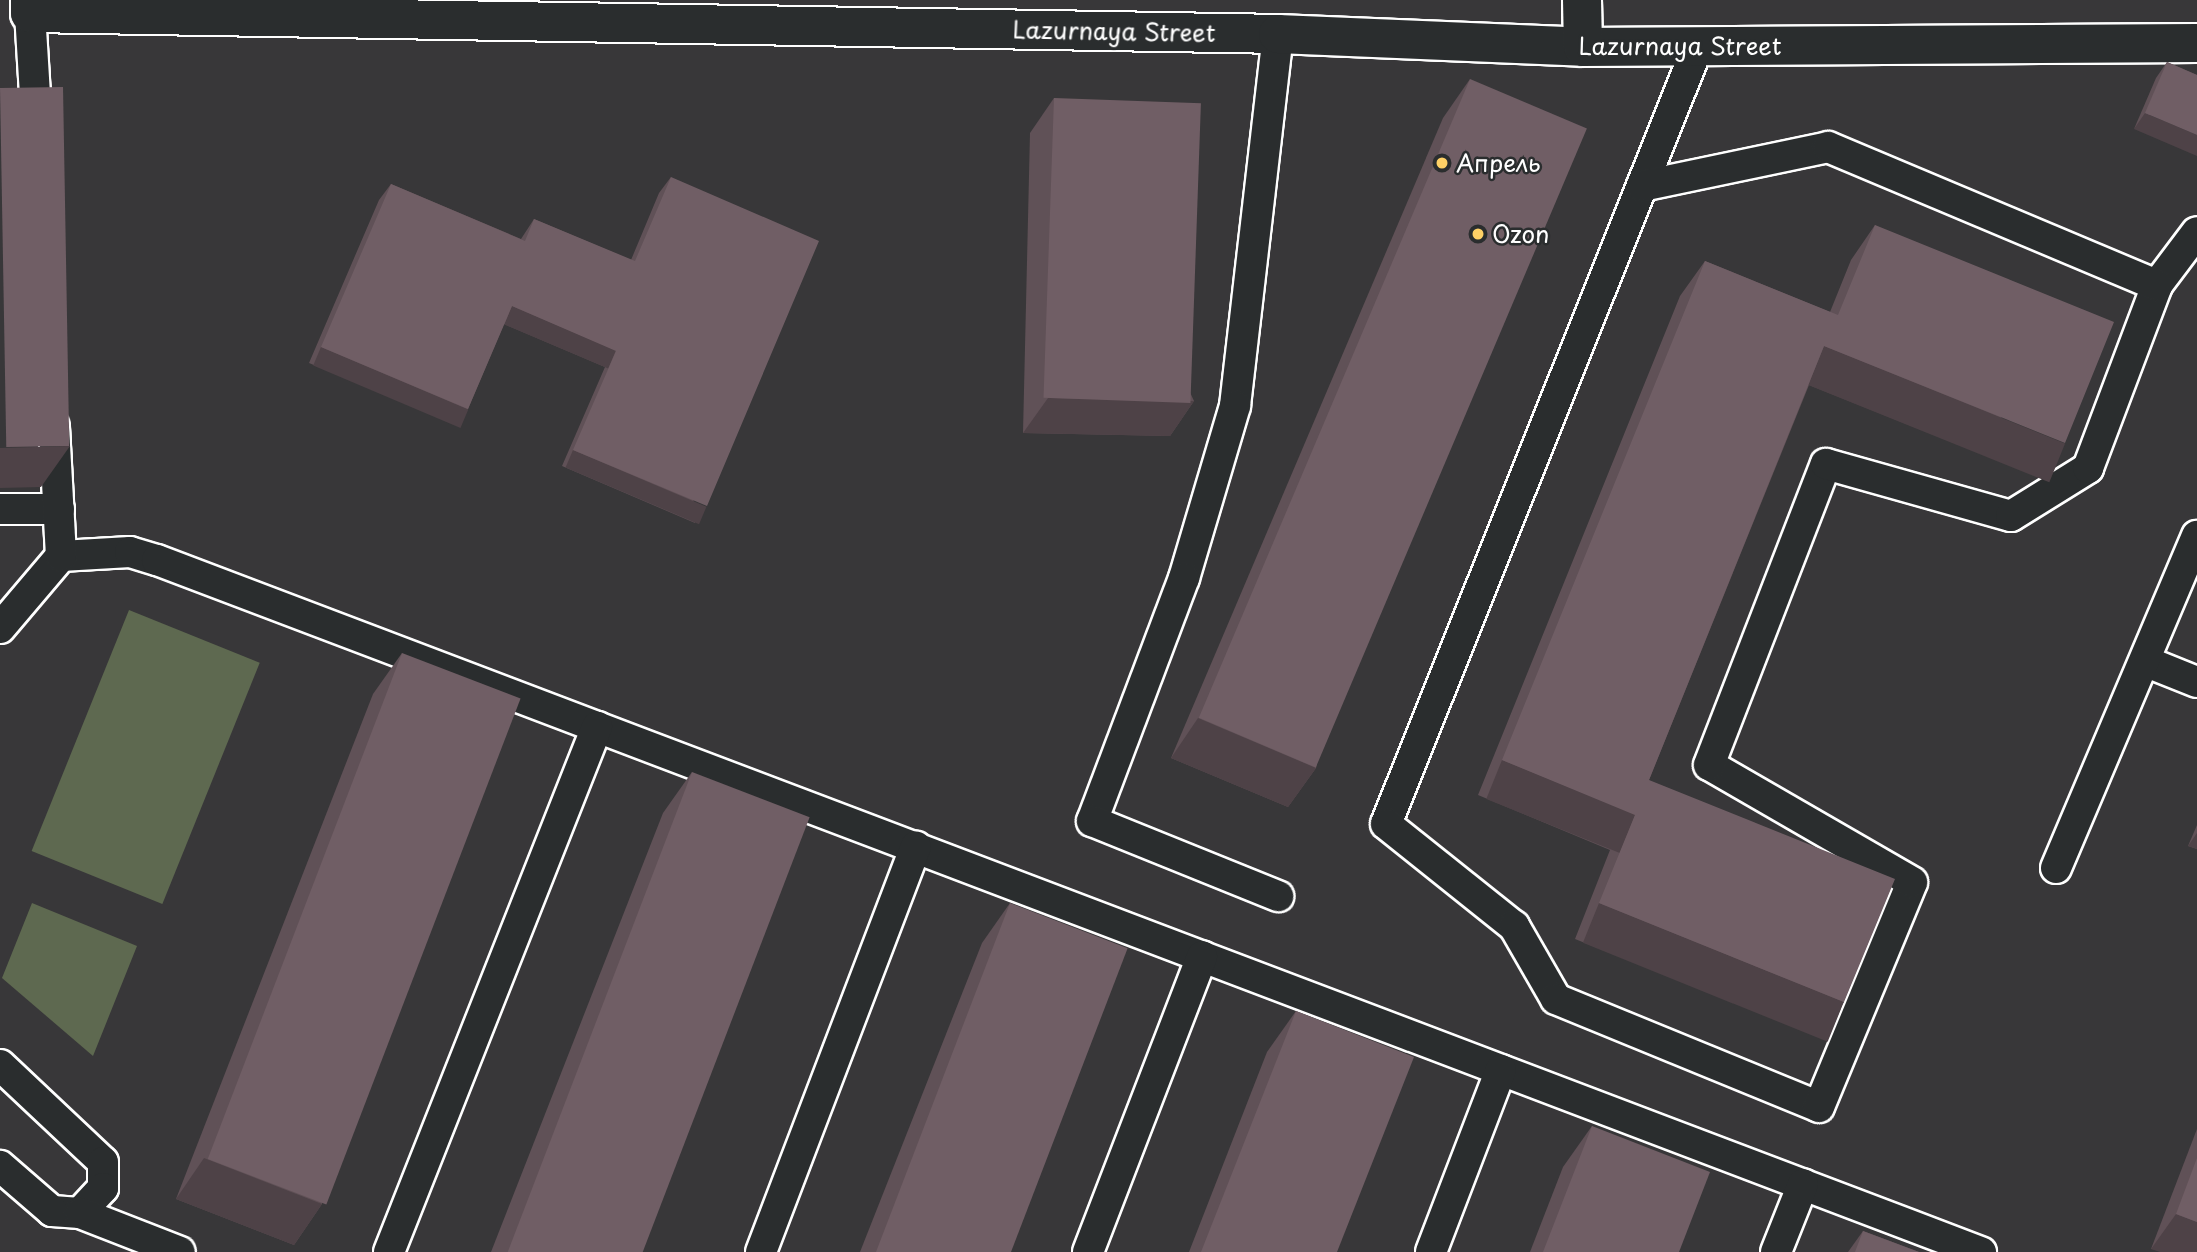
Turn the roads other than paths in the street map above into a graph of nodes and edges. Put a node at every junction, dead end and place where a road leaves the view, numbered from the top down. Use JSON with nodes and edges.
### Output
{"nodes":[{"id":1,"x":1582,"y":0,"type":"edge"},
{"id":2,"x":30,"y":7,"type":"edge"},
{"id":3,"x":1278,"y":33,"type":"junction"},
{"id":4,"x":2197,"y":43,"type":"edge"},
{"id":5,"x":1698,"y":46,"type":"junction"},
{"id":6,"x":1583,"y":47,"type":"junction"},
{"id":7,"x":39,"y":165,"type":"edge"},
{"id":8,"x":1642,"y":186,"type":"junction"},
{"id":9,"x":2197,"y":232,"type":"edge"},
{"id":10,"x":2157,"y":285,"type":"junction"},
{"id":11,"x":52,"y":399,"type":"edge"},
{"id":12,"x":0,"y":509,"type":"edge"},
{"id":13,"x":59,"y":509,"type":"junction"},
{"id":14,"x":2197,"y":536,"type":"edge"},
{"id":15,"x":61,"y":556,"type":"junction"},
{"id":16,"x":0,"y":628,"type":"edge"},
{"id":17,"x":2147,"y":662,"type":"junction"},
{"id":18,"x":2197,"y":682,"type":"edge"},
{"id":19,"x":597,"y":727,"type":"junction"},
{"id":20,"x":916,"y":848,"type":"junction"},
{"id":21,"x":2056,"y":868,"type":"dead end"},
{"id":22,"x":1278,"y":896,"type":"dead end"},
{"id":23,"x":1202,"y":956,"type":"junction"},
{"id":24,"x":0,"y":1065,"type":"edge"},
{"id":25,"x":1501,"y":1070,"type":"junction"},
{"id":26,"x":0,"y":1166,"type":"edge"},
{"id":27,"x":1803,"y":1184,"type":"junction"},
{"id":28,"x":80,"y":1213,"type":"junction"},
{"id":29,"x":180,"y":1252,"type":"edge"},
{"id":30,"x":389,"y":1252,"type":"edge"},
{"id":31,"x":761,"y":1252,"type":"edge"},
{"id":32,"x":1088,"y":1252,"type":"edge"},
{"id":33,"x":1431,"y":1252,"type":"edge"},
{"id":34,"x":1776,"y":1252,"type":"edge"},
{"id":35,"x":1981,"y":1252,"type":"edge"}],
"edges":[{"from":1,"to":6,"type":"street"},
{"from":2,"to":3,"type":"street","name":"Lazurnaya Street"},
{"from":2,"to":7,"type":"lane"},
{"from":3,"to":6,"type":"street","name":"Lazurnaya Street"},
{"from":3,"to":22,"type":"lane"},
{"from":4,"to":5,"type":"street","name":"Lazurnaya Street"},
{"from":5,"to":6,"type":"street","name":"Lazurnaya Street"},
{"from":5,"to":8,"type":"lane"},
{"from":8,"to":10,"type":"lane"},
{"from":8,"to":10,"type":"lane"},
{"from":9,"to":10,"type":"lane"},
{"from":11,"to":13,"type":"lane"},
{"from":12,"to":13,"type":"lane"},
{"from":13,"to":15,"type":"lane"},
{"from":14,"to":17,"type":"lane"},
{"from":15,"to":16,"type":"lane"},
{"from":15,"to":19,"type":"lane"},
{"from":17,"to":18,"type":"lane"},
{"from":17,"to":21,"type":"lane"},
{"from":19,"to":20,"type":"lane"},
{"from":19,"to":30,"type":"lane"},
{"from":20,"to":23,"type":"lane"},
{"from":20,"to":31,"type":"lane"},
{"from":23,"to":25,"type":"lane"},
{"from":23,"to":32,"type":"lane"},
{"from":24,"to":28,"type":"lane"},
{"from":25,"to":27,"type":"lane"},
{"from":25,"to":33,"type":"lane"},
{"from":26,"to":28,"type":"lane"},
{"from":27,"to":34,"type":"lane"},
{"from":27,"to":35,"type":"lane"},
{"from":28,"to":29,"type":"lane"}]}
